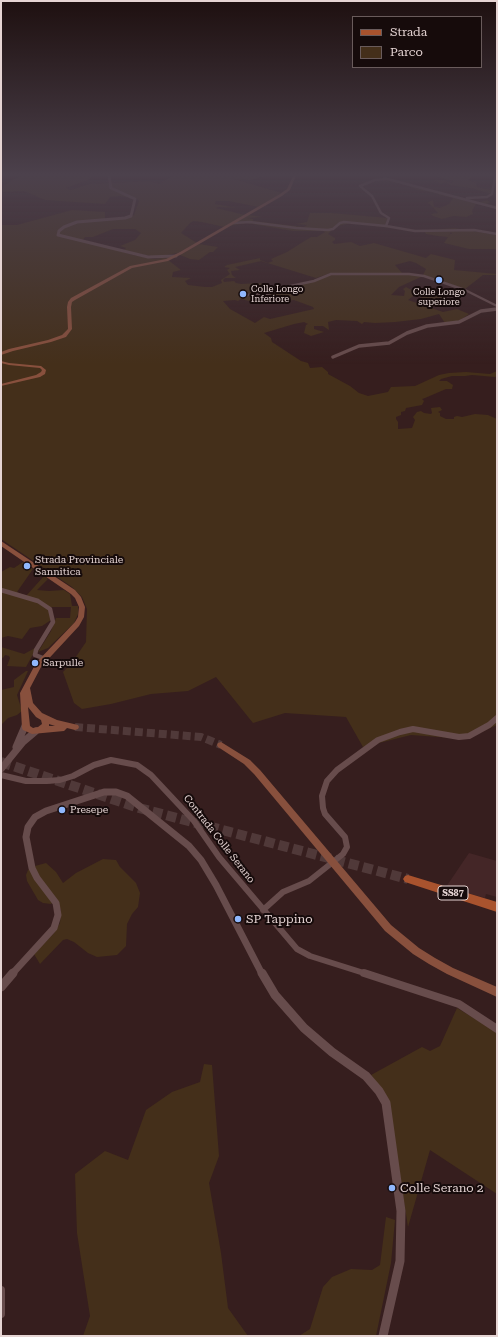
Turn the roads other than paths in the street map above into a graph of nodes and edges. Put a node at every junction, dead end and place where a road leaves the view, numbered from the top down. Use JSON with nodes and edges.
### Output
{"nodes":[{"id":1,"x":72,"y":238,"type":"edge"},
{"id":2,"x":206,"y":238,"type":"edge"},
{"id":3,"x":176,"y":256,"type":"junction"},
{"id":4,"x":246,"y":295,"type":"dead end"},
{"id":5,"x":497,"y":306,"type":"edge"},
{"id":6,"x":497,"y":309,"type":"edge"},
{"id":7,"x":1,"y":354,"type":"edge"},
{"id":8,"x":333,"y":357,"type":"dead end"},
{"id":9,"x":1,"y":362,"type":"edge"},
{"id":10,"x":1,"y":385,"type":"edge"},
{"id":11,"x":2,"y":544,"type":"edge"},
{"id":12,"x":1,"y":590,"type":"edge"},
{"id":13,"x":43,"y":658,"type":"junction"},
{"id":14,"x":26,"y":687,"type":"junction"},
{"id":15,"x":42,"y":717,"type":"junction"},
{"id":16,"x":497,"y":718,"type":"edge"},
{"id":17,"x":25,"y":724,"type":"junction"},
{"id":18,"x":38,"y":731,"type":"junction"},
{"id":19,"x":221,"y":745,"type":"tunnel mouth"},
{"id":20,"x":14,"y":752,"type":"junction"},
{"id":21,"x":1,"y":769,"type":"edge"},
{"id":22,"x":1,"y":775,"type":"edge"},
{"id":23,"x":408,"y":878,"type":"tunnel mouth"},
{"id":24,"x":497,"y":907,"type":"edge"},
{"id":25,"x":263,"y":910,"type":"junction"},
{"id":26,"x":1,"y":987,"type":"edge"},
{"id":27,"x":497,"y":992,"type":"edge"},
{"id":28,"x":497,"y":1028,"type":"edge"},
{"id":29,"x":1,"y":1290,"type":"edge"},
{"id":30,"x":1,"y":1314,"type":"edge"},
{"id":31,"x":383,"y":1336,"type":"edge"}],
"edges":[{"from":1,"to":3,"type":"street"},
{"from":2,"to":3,"type":"main road"},
{"from":3,"to":7,"type":"main road"},
{"from":4,"to":5,"type":"street"},
{"from":6,"to":8,"type":"street"},
{"from":9,"to":10,"type":"main road"},
{"from":11,"to":13,"type":"main road"},
{"from":12,"to":13,"type":"street"},
{"from":13,"to":14,"type":"main road"},
{"from":14,"to":15,"type":"main road"},
{"from":14,"to":17,"type":"main road"},
{"from":15,"to":17,"type":"main road"},
{"from":15,"to":18,"type":"main road"},
{"from":15,"to":18,"type":"main road"},
{"from":16,"to":25,"type":"street"},
{"from":17,"to":18,"type":"main road"},
{"from":17,"to":20,"type":"street"},
{"from":18,"to":20,"type":"street"},
{"from":19,"to":27,"type":"main road"},
{"from":20,"to":21,"type":"street"},
{"from":22,"to":25,"type":"street","name":"Contrada Colle Serano"},
{"from":23,"to":24,"type":"main road","number":"SS87"},
{"from":25,"to":28,"type":"street","name":"Contrada Colle Serano"},
{"from":26,"to":31,"type":"street"},
{"from":29,"to":30,"type":"street"}]}
